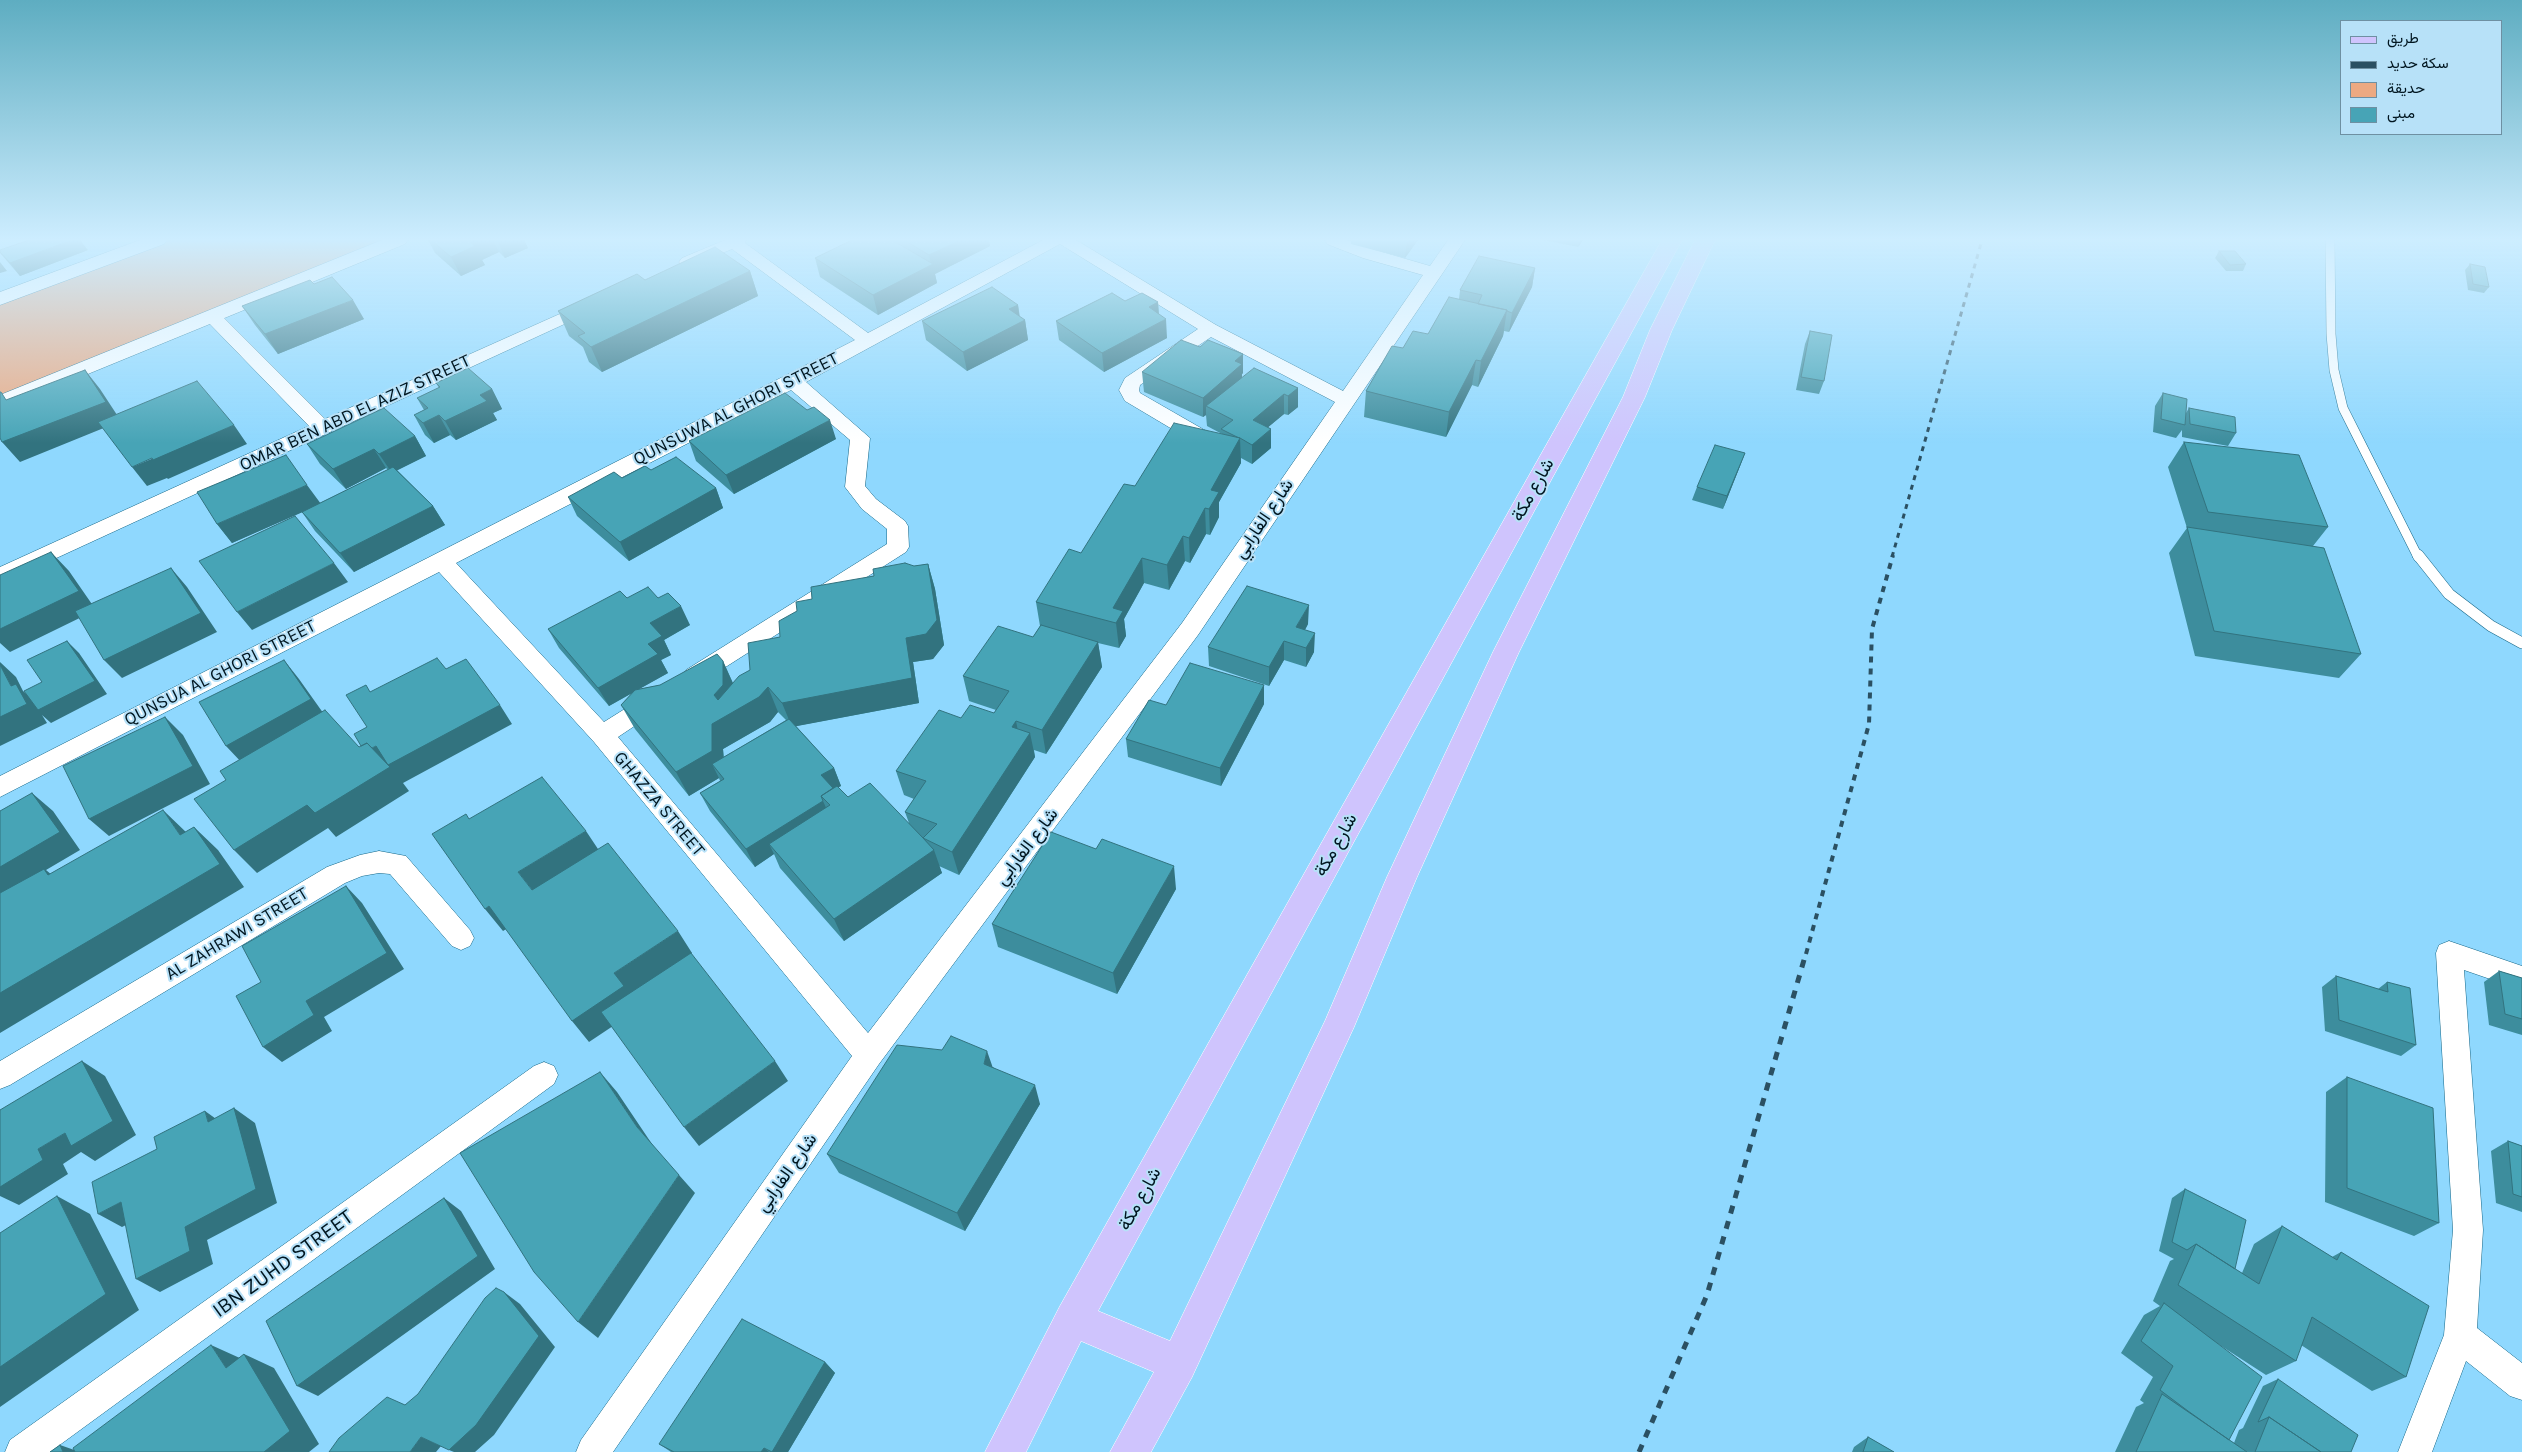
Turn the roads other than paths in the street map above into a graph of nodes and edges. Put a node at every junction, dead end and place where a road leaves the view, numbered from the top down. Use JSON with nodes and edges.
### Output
{"nodes":[{"id":1,"x":232,"y":308,"type":"edge"},
{"id":2,"x":587,"y":308,"type":"edge"},
{"id":3,"x":824,"y":308,"type":"edge"},
{"id":4,"x":927,"y":308,"type":"edge"},
{"id":5,"x":1175,"y":308,"type":"edge"},
{"id":6,"x":1409,"y":308,"type":"edge"},
{"id":7,"x":1634,"y":308,"type":"edge"},
{"id":8,"x":1672,"y":308,"type":"edge"},
{"id":9,"x":2331,"y":308,"type":"edge"},
{"id":10,"x":212,"y":316,"type":"junction"},
{"id":11,"x":1210,"y":329,"type":"junction"},
{"id":12,"x":866,"y":340,"type":"junction"},
{"id":13,"x":793,"y":381,"type":"junction"},
{"id":14,"x":1346,"y":400,"type":"junction"},
{"id":15,"x":0,"y":403,"type":"edge"},
{"id":16,"x":323,"y":429,"type":"junction"},
{"id":17,"x":1207,"y":440,"type":"edge"},
{"id":18,"x":440,"y":560,"type":"junction"},
{"id":19,"x":0,"y":576,"type":"edge"},
{"id":20,"x":2522,"y":643,"type":"edge"},
{"id":21,"x":602,"y":735,"type":"junction"},
{"id":22,"x":0,"y":787,"type":"edge"},
{"id":23,"x":461,"y":938,"type":"dead end"},
{"id":24,"x":2522,"y":978,"type":"edge"},
{"id":25,"x":869,"y":1055,"type":"junction"},
{"id":26,"x":544,"y":1075,"type":"dead end"},
{"id":27,"x":0,"y":1076,"type":"edge"},
{"id":28,"x":1073,"y":1319,"type":"junction"},
{"id":29,"x":2460,"y":1335,"type":"junction"},
{"id":30,"x":1179,"y":1364,"type":"junction"},
{"id":31,"x":2522,"y":1384,"type":"edge"},
{"id":32,"x":22,"y":1452,"type":"edge"},
{"id":33,"x":594,"y":1452,"type":"edge"},
{"id":34,"x":1005,"y":1452,"type":"edge"},
{"id":35,"x":1130,"y":1452,"type":"edge"},
{"id":36,"x":2415,"y":1452,"type":"edge"}],
"edges":[{"from":1,"to":10,"type":"main road"},
{"from":2,"to":16,"type":"street","name":"OMAR BEN ABD EL AZIZ STREET"},
{"from":3,"to":12,"type":"street"},
{"from":4,"to":12,"type":"street","name":"QUNSUWA AL GHORI STREET"},
{"from":5,"to":11,"type":"street"},
{"from":6,"to":14,"type":"street","name":"شارع الفارابي"},
{"from":7,"to":28,"type":"main road","name":"شارع مكة"},
{"from":8,"to":30,"type":"main road"},
{"from":9,"to":20,"type":"lane"},
{"from":10,"to":15,"type":"main road"},
{"from":10,"to":16,"type":"street"},
{"from":11,"to":14,"type":"street"},
{"from":11,"to":17,"type":"street"},
{"from":12,"to":13,"type":"street","name":"QUNSUWA AL GHORI STREET"},
{"from":13,"to":18,"type":"street","name":"QUNSUWA AL GHORI STREET"},
{"from":13,"to":21,"type":"street"},
{"from":14,"to":25,"type":"street","name":"شارع الفارابي"},
{"from":16,"to":19,"type":"street","name":"OMAR BEN ABD EL AZIZ STREET"},
{"from":18,"to":21,"type":"street","name":"GHAZZA STREET"},
{"from":18,"to":22,"type":"street","name":"QUNSUA AL GHORI STREET"},
{"from":21,"to":25,"type":"street","name":"GHAZZA STREET"},
{"from":23,"to":27,"type":"street","name":"AL ZAHRAWI STREET"},
{"from":24,"to":29,"type":"street"},
{"from":25,"to":33,"type":"street","name":"شارع الفارابي"},
{"from":26,"to":32,"type":"street","name":"IBN ZUHD STREET"},
{"from":28,"to":30,"type":"main road"},
{"from":28,"to":34,"type":"main road","name":"شارع مكة"},
{"from":29,"to":31,"type":"street"},
{"from":29,"to":36,"type":"street"},
{"from":30,"to":35,"type":"main road"}]}
